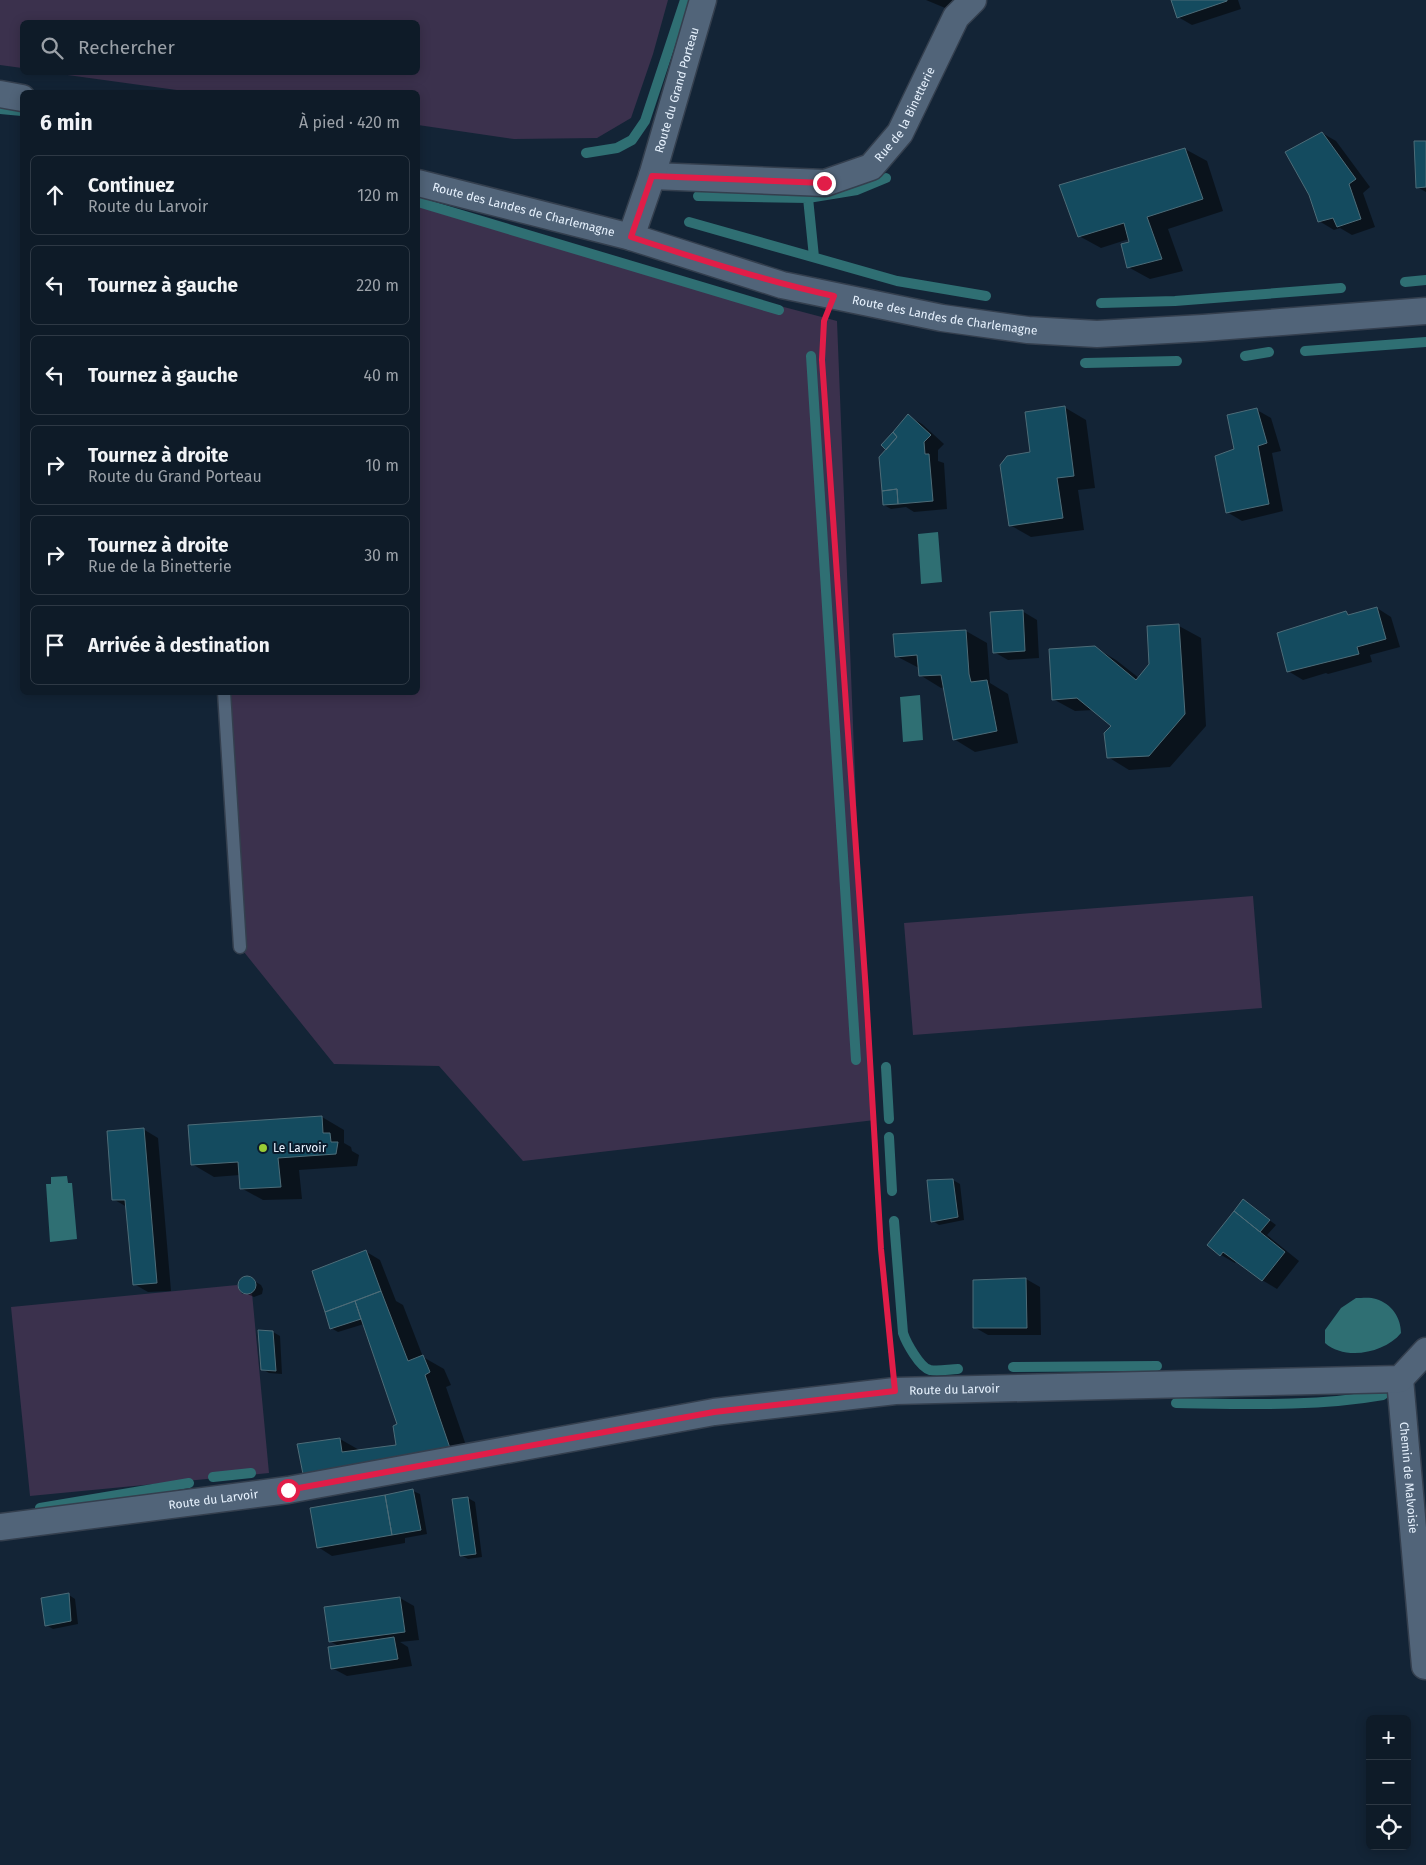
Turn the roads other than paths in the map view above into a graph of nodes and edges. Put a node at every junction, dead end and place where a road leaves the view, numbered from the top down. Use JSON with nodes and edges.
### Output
{"nodes":[{"id":1,"x":703,"y":0,"type":"edge"},
{"id":2,"x":973,"y":0,"type":"edge"},
{"id":3,"x":0,"y":94,"type":"edge"},
{"id":4,"x":20,"y":98,"type":"edge"},
{"id":5,"x":652,"y":176,"type":"junction"},
{"id":6,"x":420,"y":184,"type":"edge"},
{"id":7,"x":631,"y":237,"type":"junction"},
{"id":8,"x":1426,"y":311,"type":"edge"},
{"id":9,"x":224,"y":695,"type":"edge"},
{"id":10,"x":240,"y":946,"type":"dead end"},
{"id":11,"x":1426,"y":1351,"type":"edge"},
{"id":12,"x":1400,"y":1379,"type":"junction"},
{"id":13,"x":0,"y":1527,"type":"edge"},
{"id":14,"x":1425,"y":1666,"type":"dead end"}],
"edges":[{"from":1,"to":5,"type":"street","name":"Route du Grand Porteau"},
{"from":2,"to":5,"type":"street","name":"Rue de la Binetterie"},
{"from":3,"to":4,"type":"street"},
{"from":5,"to":7,"type":"street","name":"Route du Grand Porteau"},
{"from":6,"to":7,"type":"street","name":"Route des Landes de Charlemagne"},
{"from":7,"to":8,"type":"street","name":"Route des Landes de Charlemagne"},
{"from":9,"to":10,"type":"lane"},
{"from":11,"to":12,"type":"street"},
{"from":12,"to":13,"type":"street","name":"Route du Larvoir"},
{"from":12,"to":14,"type":"street","name":"Chemin de Malvoisie"}]}
